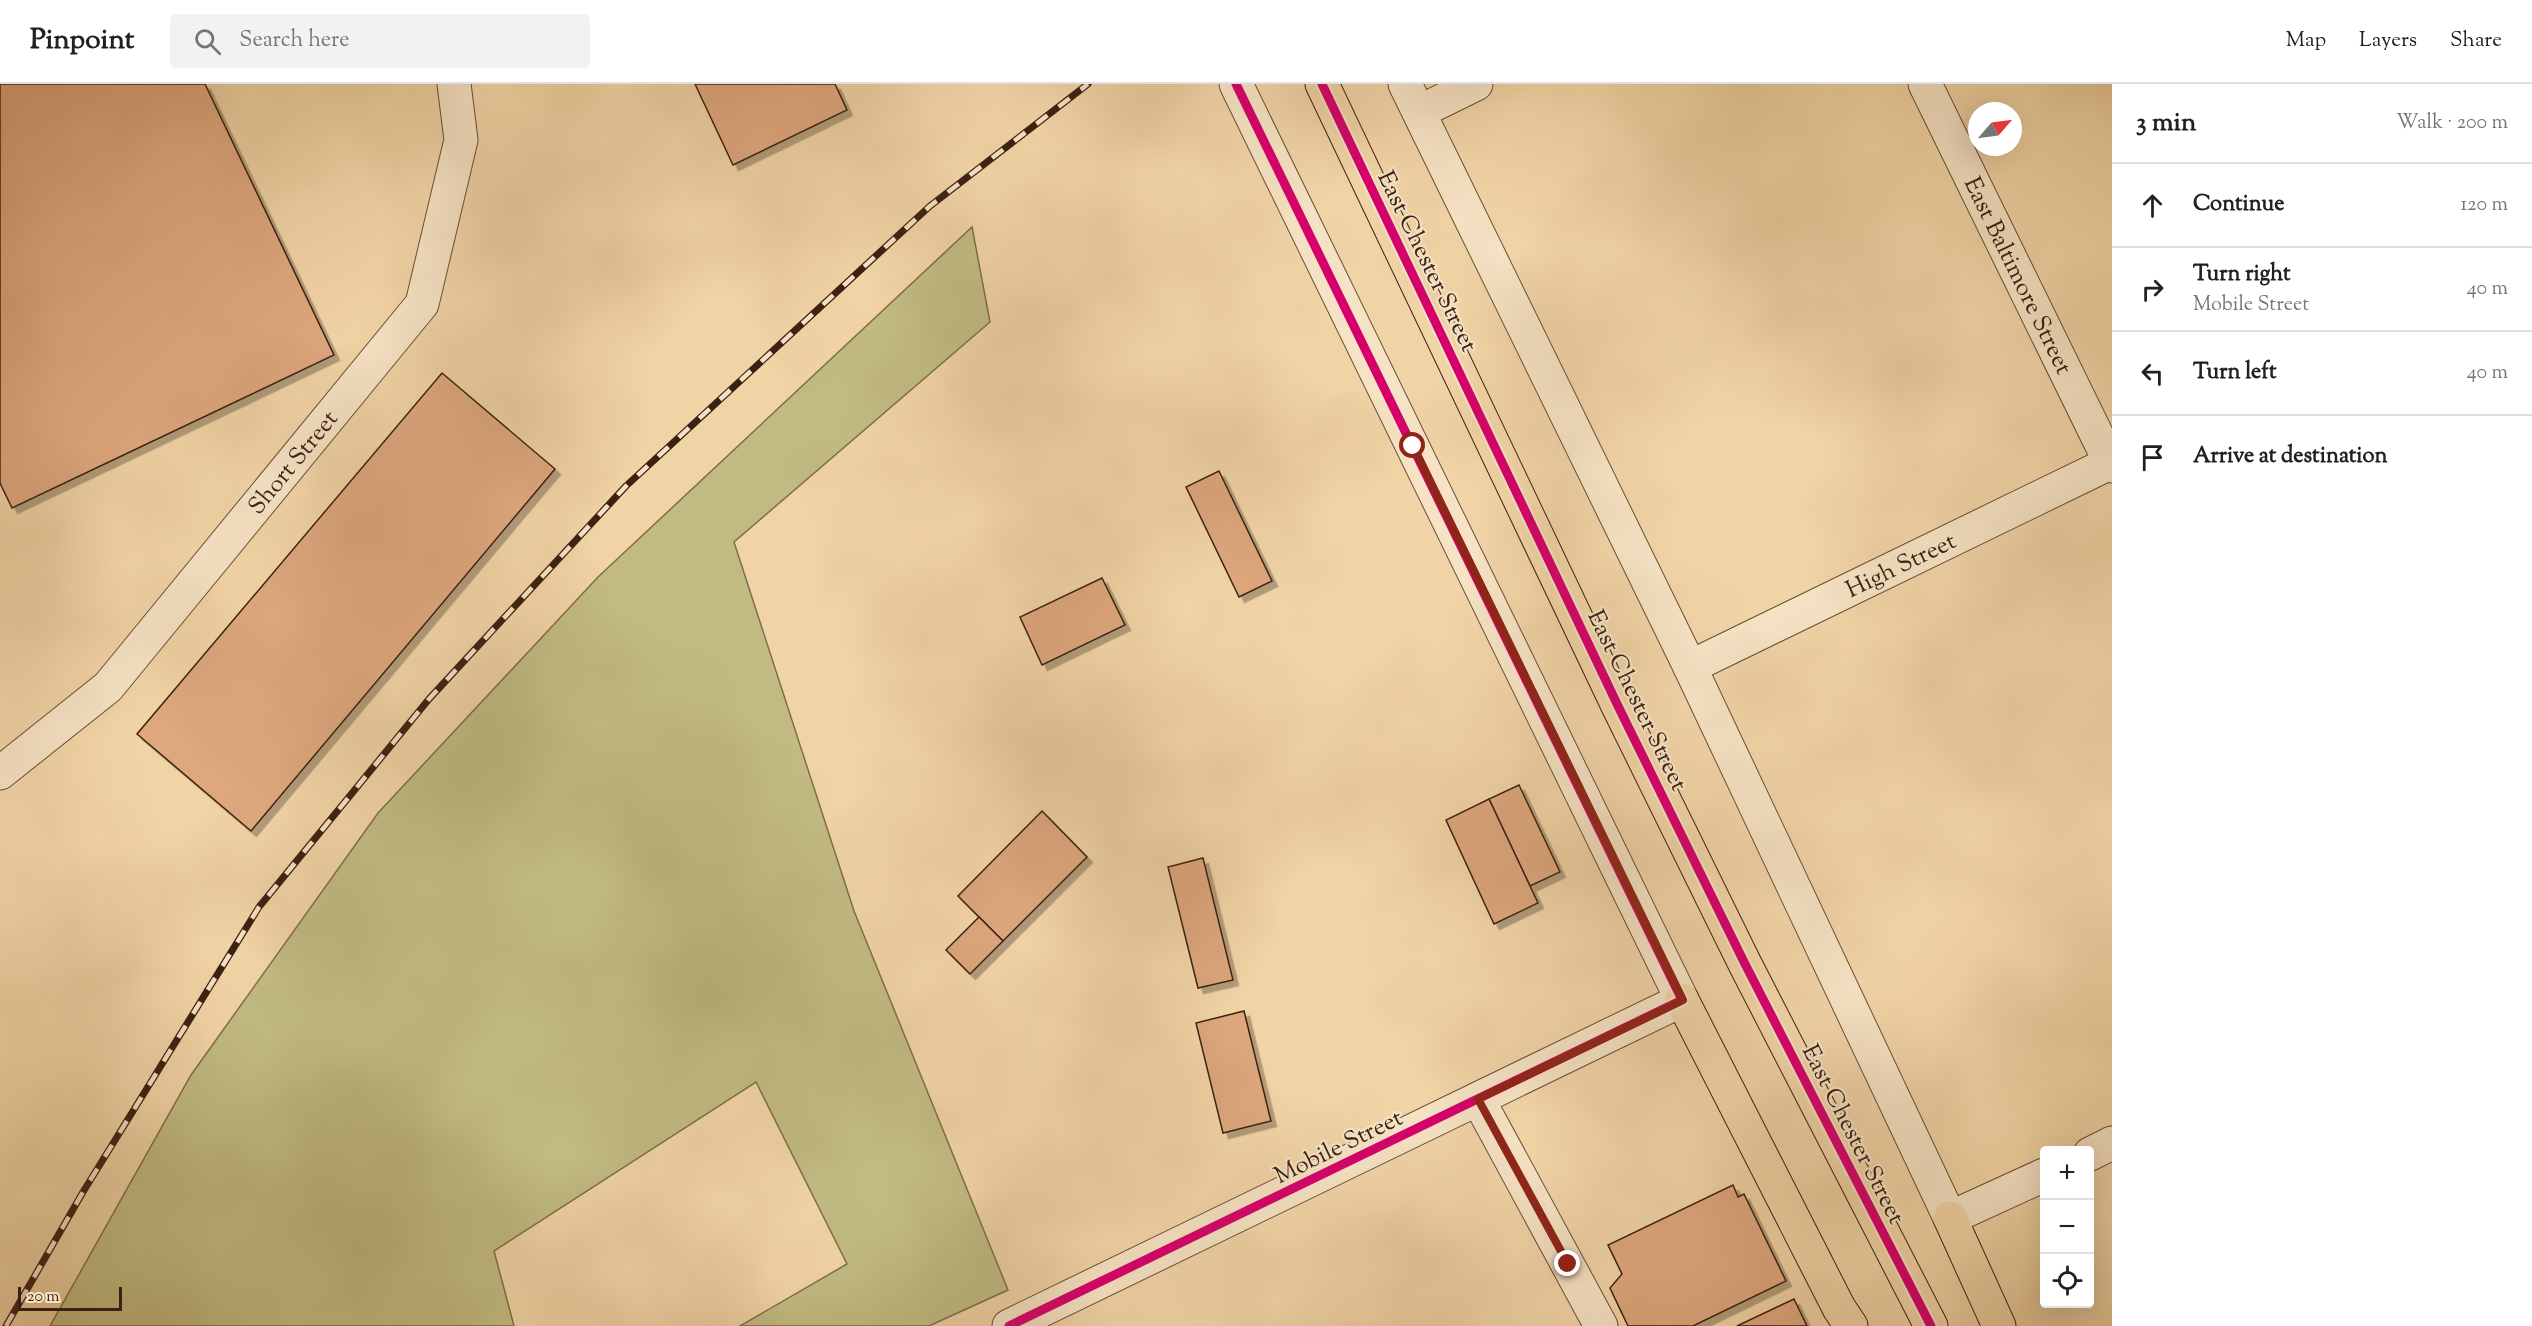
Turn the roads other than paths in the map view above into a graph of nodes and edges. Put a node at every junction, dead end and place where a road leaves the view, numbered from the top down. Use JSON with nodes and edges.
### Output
{"nodes":[{"id":1,"x":454,"y":84,"type":"edge"},
{"id":2,"x":1236,"y":84,"type":"edge"},
{"id":3,"x":1322,"y":84,"type":"edge"},
{"id":4,"x":1476,"y":84,"type":"edge"},
{"id":5,"x":1925,"y":84,"type":"edge"},
{"id":6,"x":1412,"y":98,"type":"edge"},
{"id":7,"x":2112,"y":463,"type":"edge"},
{"id":8,"x":1690,"y":668,"type":"junction"},
{"id":9,"x":0,"y":773,"type":"edge"},
{"id":10,"x":1683,"y":1000,"type":"junction"},
{"id":11,"x":1478,"y":1099,"type":"junction"},
{"id":12,"x":2112,"y":1143,"type":"edge"},
{"id":13,"x":2094,"y":1152,"type":"edge"},
{"id":14,"x":2040,"y":1177,"type":"edge"},
{"id":15,"x":1950,"y":1218,"type":"junction"},
{"id":16,"x":1010,"y":1326,"type":"edge"},
{"id":17,"x":1601,"y":1326,"type":"edge"},
{"id":18,"x":1851,"y":1326,"type":"edge"},
{"id":19,"x":1931,"y":1326,"type":"edge"},
{"id":20,"x":2000,"y":1326,"type":"edge"}],
"edges":[{"from":1,"to":9,"type":"street","name":"Short Street"},
{"from":2,"to":10,"type":"street"},
{"from":3,"to":19,"type":"highway","name":"East Chester Street"},
{"from":4,"to":6,"type":"street"},
{"from":5,"to":7,"type":"street","name":"East Baltimore Street"},
{"from":6,"to":8,"type":"street"},
{"from":7,"to":8,"type":"street","name":"High Street"},
{"from":8,"to":15,"type":"street"},
{"from":10,"to":11,"type":"street","name":"Mobile Street"},
{"from":10,"to":18,"type":"highway"},
{"from":11,"to":16,"type":"street","name":"Mobile Street"},
{"from":11,"to":17,"type":"street"},
{"from":12,"to":13,"type":"street"},
{"from":14,"to":15,"type":"street"},
{"from":15,"to":20,"type":"highway"}]}
